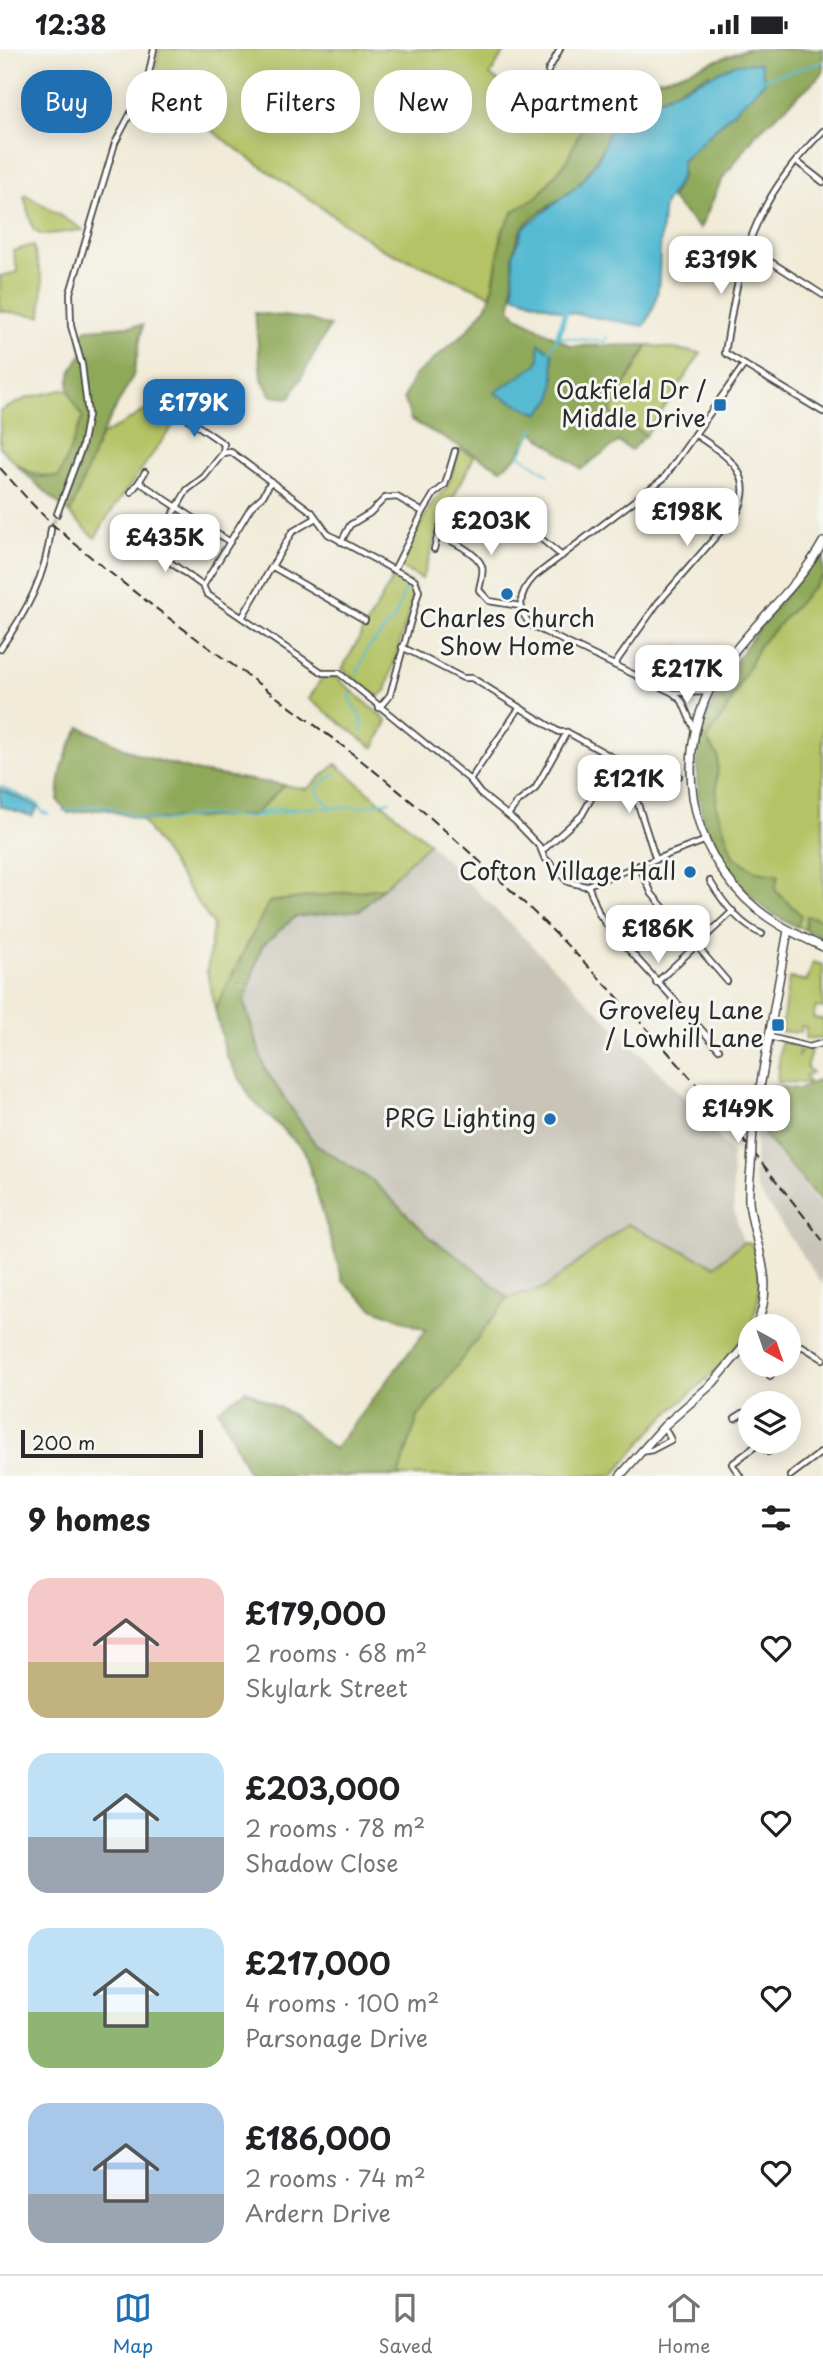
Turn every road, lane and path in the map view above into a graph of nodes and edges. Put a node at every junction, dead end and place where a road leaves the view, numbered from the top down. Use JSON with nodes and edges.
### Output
{"nodes":[{"id":1,"x":154,"y":49,"type":"edge"},
{"id":2,"x":560,"y":49,"type":"edge"},
{"id":3,"x":549,"y":70,"type":"edge"},
{"id":4,"x":823,"y":131,"type":"edge"},
{"id":5,"x":796,"y":161,"type":"junction"},
{"id":6,"x":823,"y":182,"type":"edge"},
{"id":7,"x":746,"y":246,"type":"junction"},
{"id":8,"x":823,"y":295,"type":"edge"},
{"id":9,"x":744,"y":365,"type":"junction"},
{"id":10,"x":823,"y":412,"type":"edge"},
{"id":11,"x":185,"y":417,"type":"dead end"},
{"id":12,"x":696,"y":435,"type":"junction"},
{"id":13,"x":455,"y":451,"type":"dead end"},
{"id":14,"x":223,"y":453,"type":"junction"},
{"id":15,"x":145,"y":471,"type":"dead end"},
{"id":16,"x":271,"y":481,"type":"junction"},
{"id":17,"x":139,"y":482,"type":"junction"},
{"id":18,"x":131,"y":492,"type":"dead end"},
{"id":19,"x":178,"y":509,"type":"junction"},
{"id":20,"x":423,"y":512,"type":"junction"},
{"id":21,"x":57,"y":514,"type":"tunnel mouth"},
{"id":22,"x":316,"y":518,"type":"junction"},
{"id":23,"x":516,"y":518,"type":"dead end"},
{"id":24,"x":440,"y":527,"type":"dead end"},
{"id":25,"x":51,"y":529,"type":"tunnel mouth"},
{"id":26,"x":438,"y":536,"type":"junction"},
{"id":27,"x":230,"y":542,"type":"junction"},
{"id":28,"x":341,"y":542,"type":"junction"},
{"id":29,"x":823,"y":542,"type":"edge"},
{"id":30,"x":434,"y":548,"type":"dead end"},
{"id":31,"x":562,"y":556,"type":"junction"},
{"id":32,"x":272,"y":566,"type":"junction"},
{"id":33,"x":394,"y":570,"type":"junction"},
{"id":34,"x":203,"y":586,"type":"junction"},
{"id":35,"x":520,"y":605,"type":"junction"},
{"id":36,"x":243,"y":616,"type":"junction"},
{"id":37,"x":365,"y":620,"type":"dead end"},
{"id":38,"x":402,"y":647,"type":"junction"},
{"id":39,"x":0,"y":649,"type":"edge"},
{"id":40,"x":614,"y":665,"type":"junction"},
{"id":41,"x":708,"y":692,"type":"junction"},
{"id":42,"x":674,"y":693,"type":"junction"},
{"id":43,"x":688,"y":693,"type":"junction"},
{"id":44,"x":686,"y":707,"type":"junction"},
{"id":45,"x":379,"y":708,"type":"junction"},
{"id":46,"x":520,"y":708,"type":"junction"},
{"id":47,"x":694,"y":729,"type":"junction"},
{"id":48,"x":567,"y":732,"type":"junction"},
{"id":49,"x":614,"y":758,"type":"junction"},
{"id":50,"x":679,"y":776,"type":"dead end"},
{"id":51,"x":470,"y":780,"type":"junction"},
{"id":52,"x":631,"y":783,"type":"junction"},
{"id":53,"x":508,"y":815,"type":"junction"},
{"id":54,"x":704,"y":841,"type":"junction"},
{"id":55,"x":543,"y":850,"type":"junction"},
{"id":56,"x":656,"y":860,"type":"junction"},
{"id":57,"x":639,"y":865,"type":"junction"},
{"id":58,"x":710,"y":881,"type":"dead end"},
{"id":59,"x":588,"y":885,"type":"junction"},
{"id":60,"x":733,"y":911,"type":"junction"},
{"id":61,"x":788,"y":930,"type":"junction"},
{"id":62,"x":762,"y":934,"type":"dead end"},
{"id":63,"x":695,"y":947,"type":"junction"},
{"id":64,"x":823,"y":947,"type":"edge"},
{"id":65,"x":727,"y":981,"type":"dead end"},
{"id":66,"x":656,"y":983,"type":"junction"},
{"id":67,"x":769,"y":1036,"type":"junction"},
{"id":68,"x":823,"y":1043,"type":"edge"},
{"id":69,"x":719,"y":1049,"type":"dead end"},
{"id":70,"x":760,"y":1314,"type":"edge"},
{"id":71,"x":802,"y":1346,"type":"edge"},
{"id":72,"x":738,"y":1353,"type":"edge"},
{"id":73,"x":823,"y":1359,"type":"edge"},
{"id":74,"x":738,"y":1416,"type":"edge"},
{"id":75,"x":735,"y":1418,"type":"dead end"},
{"id":76,"x":664,"y":1426,"type":"junction"},
{"id":77,"x":823,"y":1451,"type":"edge"},
{"id":78,"x":639,"y":1452,"type":"junction"},
{"id":79,"x":746,"y":1454,"type":"edge"},
{"id":80,"x":620,"y":1476,"type":"edge"},
{"id":81,"x":740,"y":1476,"type":"edge"},
{"id":82,"x":790,"y":1476,"type":"edge"}],
"edges":[{"from":1,"to":21,"type":"street"},
{"from":2,"to":3,"type":"street"},
{"from":4,"to":5,"type":"street"},
{"from":5,"to":6,"type":"street"},
{"from":5,"to":7,"type":"street"},
{"from":7,"to":8,"type":"street"},
{"from":7,"to":9,"type":"street"},
{"from":9,"to":10,"type":"street"},
{"from":9,"to":12,"type":"street"},
{"from":11,"to":14,"type":"street"},
{"from":12,"to":31,"type":"street"},
{"from":12,"to":40,"type":"street"},
{"from":13,"to":20,"type":"street"},
{"from":14,"to":16,"type":"street"},
{"from":14,"to":19,"type":"street"},
{"from":15,"to":17,"type":"street"},
{"from":16,"to":22,"type":"street"},
{"from":16,"to":27,"type":"street"},
{"from":17,"to":18,"type":"street"},
{"from":17,"to":19,"type":"street"},
{"from":19,"to":27,"type":"street"},
{"from":19,"to":34,"type":"street"},
{"from":20,"to":28,"type":"street"},
{"from":20,"to":33,"type":"street"},
{"from":22,"to":28,"type":"street"},
{"from":22,"to":32,"type":"street"},
{"from":23,"to":31,"type":"street"},
{"from":24,"to":26,"type":"street"},
{"from":25,"to":39,"type":"street"},
{"from":26,"to":30,"type":"street"},
{"from":26,"to":35,"type":"street"},
{"from":27,"to":34,"type":"street"},
{"from":28,"to":33,"type":"street"},
{"from":29,"to":41,"type":"main road"},
{"from":31,"to":35,"type":"street"},
{"from":32,"to":36,"type":"street"},
{"from":32,"to":37,"type":"street"},
{"from":33,"to":38,"type":"street"},
{"from":34,"to":36,"type":"street"},
{"from":35,"to":40,"type":"street"},
{"from":36,"to":45,"type":"street"},
{"from":38,"to":45,"type":"street"},
{"from":38,"to":46,"type":"street"},
{"from":40,"to":42,"type":"street"},
{"from":41,"to":43,"type":"street"},
{"from":41,"to":47,"type":"main road"},
{"from":42,"to":43,"type":"street"},
{"from":42,"to":44,"type":"street"},
{"from":43,"to":44,"type":"street"},
{"from":44,"to":47,"type":"street"},
{"from":45,"to":51,"type":"street"},
{"from":46,"to":48,"type":"street"},
{"from":46,"to":51,"type":"street"},
{"from":47,"to":54,"type":"main road"},
{"from":48,"to":49,"type":"street"},
{"from":48,"to":53,"type":"street"},
{"from":49,"to":52,"type":"street"},
{"from":49,"to":55,"type":"street"},
{"from":50,"to":52,"type":"street"},
{"from":51,"to":53,"type":"street"},
{"from":52,"to":56,"type":"street"},
{"from":53,"to":55,"type":"street"},
{"from":54,"to":56,"type":"street"},
{"from":54,"to":61,"type":"main road"},
{"from":55,"to":59,"type":"street"},
{"from":56,"to":57,"type":"street"},
{"from":57,"to":59,"type":"street"},
{"from":57,"to":63,"type":"street"},
{"from":58,"to":60,"type":"street"},
{"from":59,"to":66,"type":"street"},
{"from":60,"to":62,"type":"street"},
{"from":60,"to":63,"type":"street"},
{"from":61,"to":64,"type":"main road"},
{"from":61,"to":67,"type":"main road"},
{"from":63,"to":65,"type":"street"},
{"from":63,"to":66,"type":"street"},
{"from":66,"to":69,"type":"street"},
{"from":67,"to":68,"type":"street"},
{"from":67,"to":70,"type":"main road","bridge":true},
{"from":71,"to":73,"type":"street"},
{"from":72,"to":76,"type":"main road"},
{"from":74,"to":75,"type":"street"},
{"from":76,"to":78,"type":"main road"},
{"from":76,"to":78,"type":"street"},
{"from":77,"to":82,"type":"street"},
{"from":78,"to":80,"type":"main road"},
{"from":79,"to":81,"type":"street"}]}
